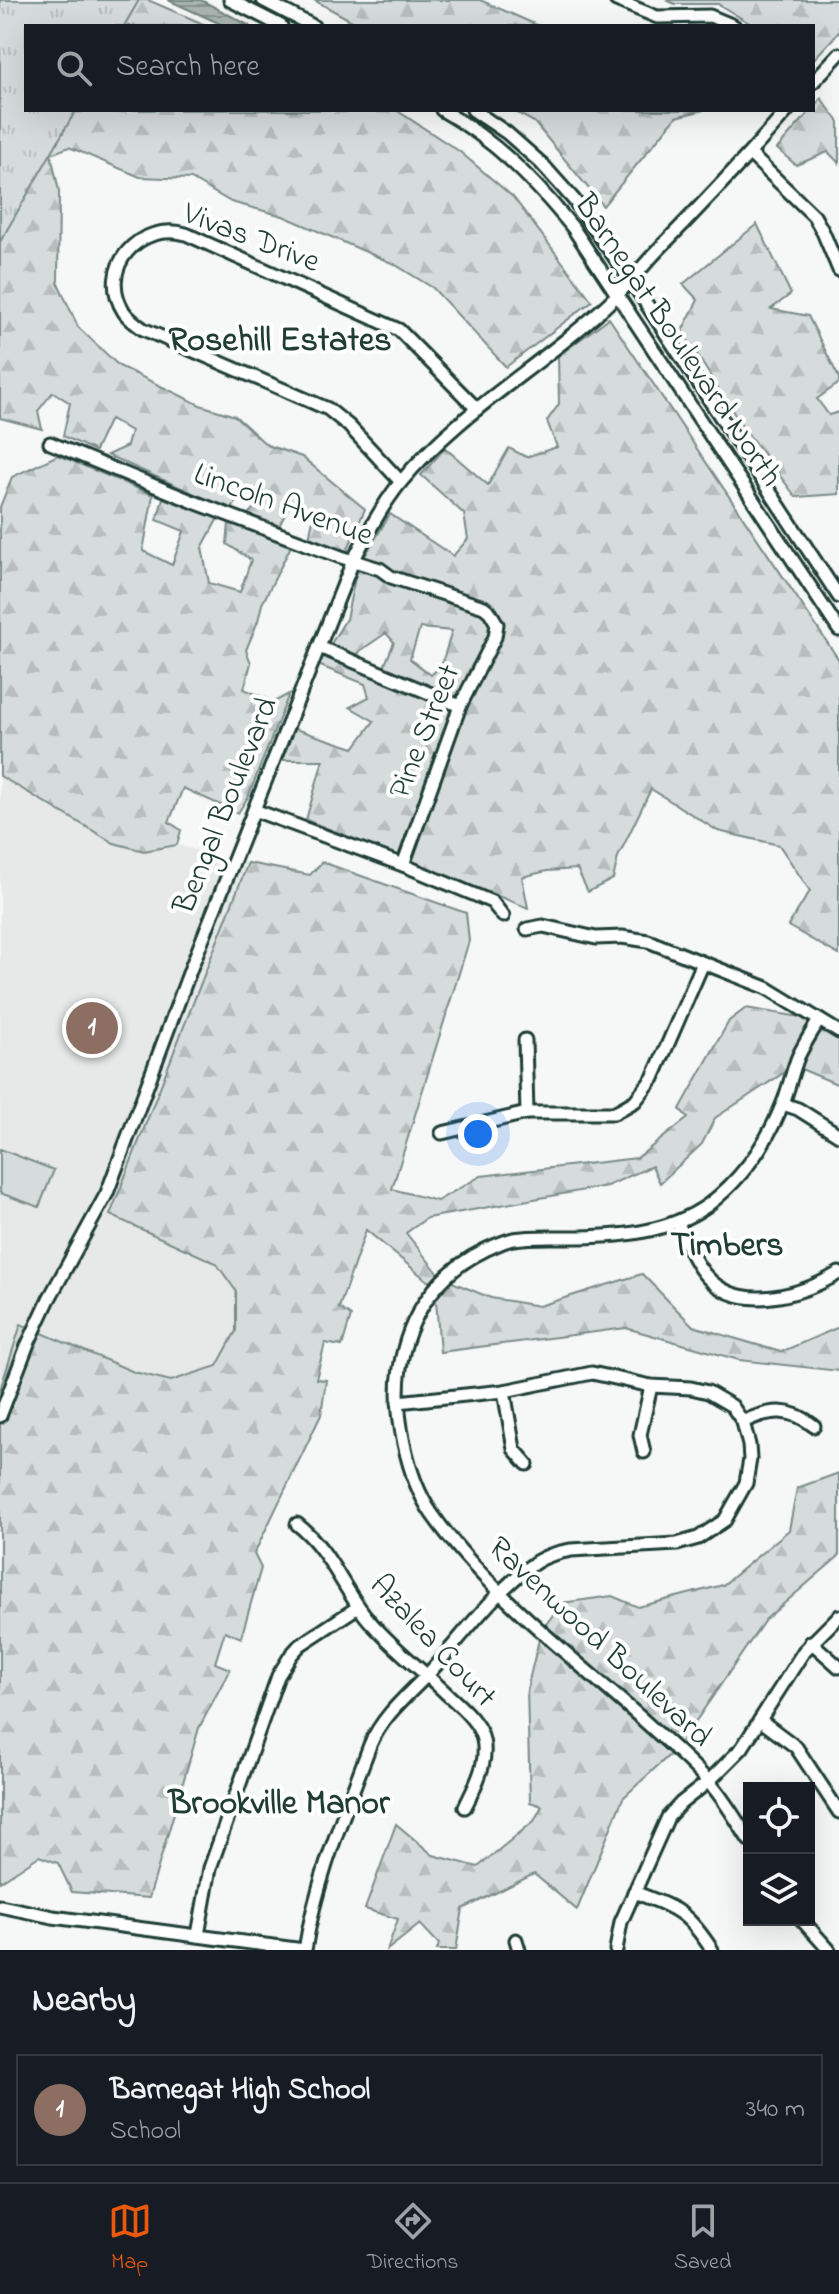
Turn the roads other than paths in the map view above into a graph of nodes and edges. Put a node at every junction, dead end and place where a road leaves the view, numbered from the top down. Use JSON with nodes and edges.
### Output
{"nodes":[{"id":1,"x":230,"y":0,"type":"edge"},
{"id":2,"x":263,"y":0,"type":"edge"},
{"id":3,"x":616,"y":0,"type":"edge"},
{"id":4,"x":277,"y":24,"type":"edge"},
{"id":5,"x":309,"y":24,"type":"edge"},
{"id":6,"x":730,"y":24,"type":"edge"},
{"id":7,"x":839,"y":54,"type":"edge"},
{"id":8,"x":815,"y":79,"type":"edge"},
{"id":9,"x":445,"y":112,"type":"edge"},
{"id":10,"x":476,"y":112,"type":"edge"},
{"id":11,"x":786,"y":112,"type":"edge"},
{"id":12,"x":750,"y":154,"type":"junction"},
{"id":13,"x":839,"y":270,"type":"edge"},
{"id":14,"x":630,"y":279,"type":"junction"},
{"id":15,"x":616,"y":295,"type":"junction"},
{"id":16,"x":477,"y":409,"type":"junction"},
{"id":17,"x":50,"y":443,"type":"dead end"},
{"id":18,"x":401,"y":482,"type":"junction"},
{"id":19,"x":353,"y":561,"type":"junction"},
{"id":20,"x":839,"y":597,"type":"edge"},
{"id":21,"x":495,"y":620,"type":"joint"},
{"id":22,"x":839,"y":630,"type":"edge"},
{"id":23,"x":319,"y":647,"type":"junction"},
{"id":24,"x":460,"y":706,"type":"junction"},
{"id":25,"x":254,"y":810,"type":"junction"},
{"id":26,"x":403,"y":865,"type":"junction"},
{"id":27,"x":503,"y":916,"type":"dead end"},
{"id":28,"x":527,"y":929,"type":"dead end"},
{"id":29,"x":703,"y":963,"type":"junction"},
{"id":30,"x":819,"y":1020,"type":"junction"},
{"id":31,"x":839,"y":1032,"type":"edge"},
{"id":32,"x":525,"y":1040,"type":"dead end"},
{"id":33,"x":783,"y":1104,"type":"junction"},
{"id":34,"x":527,"y":1113,"type":"junction"},
{"id":35,"x":442,"y":1133,"type":"dead end"},
{"id":36,"x":839,"y":1135,"type":"edge"},
{"id":37,"x":678,"y":1223,"type":"junction"},
{"id":38,"x":839,"y":1273,"type":"edge"},
{"id":39,"x":651,"y":1386,"type":"junction"},
{"id":40,"x":504,"y":1391,"type":"junction"},
{"id":41,"x":398,"y":1402,"type":"junction"},
{"id":42,"x":0,"y":1416,"type":"edge"},
{"id":43,"x":743,"y":1422,"type":"junction"},
{"id":44,"x":814,"y":1426,"type":"dead end"},
{"id":45,"x":644,"y":1452,"type":"dead end"},
{"id":46,"x":527,"y":1464,"type":"dead end"},
{"id":47,"x":297,"y":1524,"type":"dead end"},
{"id":48,"x":501,"y":1594,"type":"junction"},
{"id":49,"x":358,"y":1607,"type":"junction"},
{"id":50,"x":839,"y":1616,"type":"edge"},
{"id":51,"x":811,"y":1642,"type":"junction"},
{"id":52,"x":839,"y":1667,"type":"edge"},
{"id":53,"x":427,"y":1675,"type":"junction"},
{"id":54,"x":760,"y":1720,"type":"junction"},
{"id":55,"x":709,"y":1781,"type":"junction"},
{"id":56,"x":465,"y":1807,"type":"dead end"},
{"id":57,"x":839,"y":1812,"type":"edge"},
{"id":58,"x":743,"y":1831,"type":"edge"},
{"id":59,"x":634,"y":1892,"type":"junction"},
{"id":60,"x":0,"y":1906,"type":"edge"},
{"id":61,"x":807,"y":1926,"type":"edge"},
{"id":62,"x":198,"y":1935,"type":"junction"},
{"id":63,"x":305,"y":1950,"type":"edge"},
{"id":64,"x":616,"y":1950,"type":"edge"},
{"id":65,"x":712,"y":1950,"type":"edge"},
{"id":66,"x":829,"y":1950,"type":"edge"}],
"edges":[{"from":1,"to":4,"type":"street"},
{"from":2,"to":5,"type":"street"},
{"from":3,"to":6,"type":"street"},
{"from":7,"to":8,"type":"street"},
{"from":9,"to":15,"type":"street","name":"Barnegat Boulevard North"},
{"from":10,"to":14,"type":"street","name":"Barnegat Boulevard North"},
{"from":11,"to":12,"type":"street","name":"Bengal Boulevard"},
{"from":12,"to":13,"type":"street"},
{"from":12,"to":14,"type":"street","name":"Bengal Boulevard"},
{"from":14,"to":15,"type":"street","name":"Bengal Boulevard"},
{"from":14,"to":20,"type":"street","name":"Barnegat Boulevard North"},
{"from":15,"to":16,"type":"street","name":"Bengal Boulevard"},
{"from":15,"to":22,"type":"street","name":"Barnegat Boulevard North"},
{"from":16,"to":18,"type":"street","name":"Bengal Boulevard"},
{"from":16,"to":18,"type":"street","name":"Vivas Drive"},
{"from":17,"to":19,"type":"street","name":"Lincoln Avenue"},
{"from":18,"to":19,"type":"street","name":"Bengal Boulevard"},
{"from":19,"to":21,"type":"street","name":"Lincoln Avenue"},
{"from":19,"to":23,"type":"street","name":"Bengal Boulevard"},
{"from":21,"to":24,"type":"street","name":"Pine Street"},
{"from":23,"to":24,"type":"street"},
{"from":23,"to":25,"type":"street","name":"Bengal Boulevard"},
{"from":24,"to":26,"type":"street","name":"Pine Street"},
{"from":25,"to":26,"type":"street"},
{"from":25,"to":42,"type":"street","name":"Bengal Boulevard"},
{"from":26,"to":27,"type":"street"},
{"from":28,"to":29,"type":"street"},
{"from":29,"to":30,"type":"street"},
{"from":29,"to":34,"type":"street"},
{"from":30,"to":31,"type":"street"},
{"from":30,"to":33,"type":"street","name":"Ravenwood Boulevard"},
{"from":32,"to":34,"type":"street"},
{"from":33,"to":36,"type":"street"},
{"from":33,"to":37,"type":"street","name":"Ravenwood Boulevard"},
{"from":34,"to":35,"type":"street"},
{"from":37,"to":38,"type":"street"},
{"from":37,"to":41,"type":"street","name":"Ravenwood Boulevard"},
{"from":39,"to":40,"type":"street"},
{"from":39,"to":43,"type":"street"},
{"from":39,"to":45,"type":"street"},
{"from":40,"to":41,"type":"street"},
{"from":40,"to":46,"type":"street"},
{"from":41,"to":48,"type":"street","name":"Ravenwood Boulevard"},
{"from":43,"to":44,"type":"street"},
{"from":43,"to":48,"type":"street"},
{"from":47,"to":49,"type":"street","name":"Azalea Court"},
{"from":48,"to":53,"type":"street"},
{"from":48,"to":55,"type":"street","name":"Ravenwood Boulevard"},
{"from":49,"to":53,"type":"street","name":"Azalea Court"},
{"from":49,"to":62,"type":"street"},
{"from":50,"to":51,"type":"street"},
{"from":51,"to":52,"type":"street"},
{"from":51,"to":54,"type":"street"},
{"from":53,"to":56,"type":"street","name":"Azalea Court"},
{"from":53,"to":63,"type":"street"},
{"from":54,"to":55,"type":"street"},
{"from":54,"to":57,"type":"street"},
{"from":55,"to":58,"type":"street","name":"Ravenwood Boulevard"},
{"from":55,"to":59,"type":"street"},
{"from":59,"to":64,"type":"street"},
{"from":59,"to":65,"type":"street"},
{"from":60,"to":62,"type":"street"},
{"from":61,"to":66,"type":"street"},
{"from":62,"to":63,"type":"street"}]}
